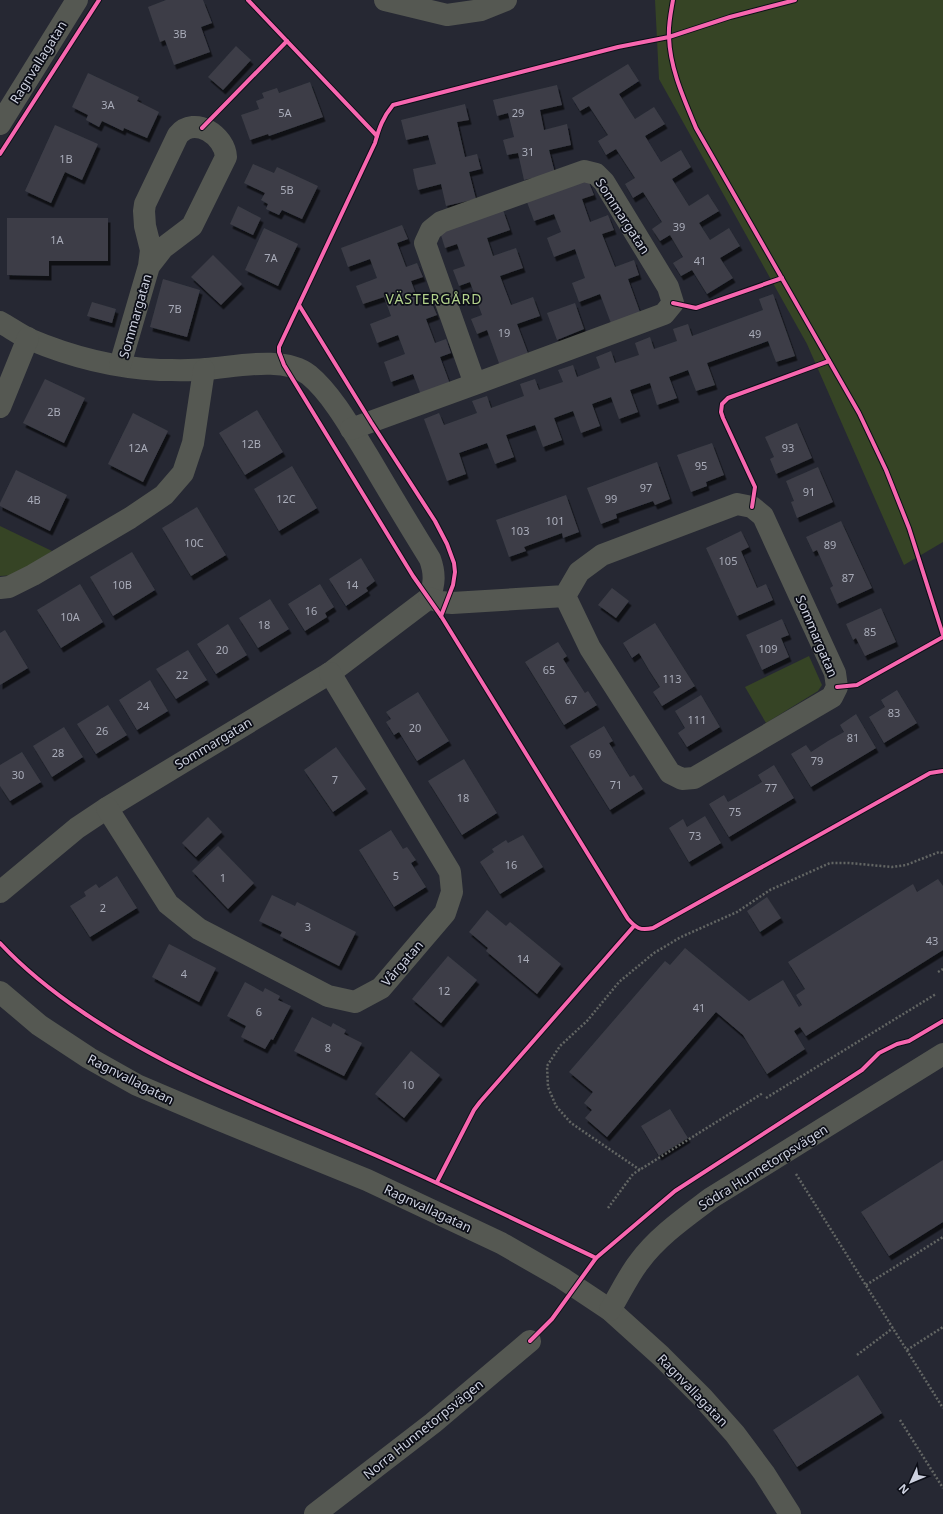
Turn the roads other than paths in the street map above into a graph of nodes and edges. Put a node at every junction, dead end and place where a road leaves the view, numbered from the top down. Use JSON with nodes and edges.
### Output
{"nodes":[{"id":1,"x":77,"y":0,"type":"edge"},
{"id":2,"x":385,"y":0,"type":"edge"},
{"id":3,"x":506,"y":0,"type":"edge"},
{"id":4,"x":0,"y":124,"type":"edge"},
{"id":5,"x":150,"y":266,"type":"junction"},
{"id":6,"x":0,"y":322,"type":"edge"},
{"id":7,"x":28,"y":338,"type":"junction"},
{"id":8,"x":120,"y":365,"type":"junction"},
{"id":9,"x":204,"y":370,"type":"junction"},
{"id":10,"x":475,"y":384,"type":"junction"},
{"id":11,"x":0,"y":407,"type":"edge"},
{"id":12,"x":351,"y":429,"type":"junction"},
{"id":13,"x":0,"y":588,"type":"edge"},
{"id":14,"x":565,"y":596,"type":"junction"},
{"id":15,"x":429,"y":598,"type":"junction"},
{"id":16,"x":330,"y":673,"type":"junction"},
{"id":17,"x":107,"y":808,"type":"junction"},
{"id":18,"x":0,"y":892,"type":"edge"},
{"id":19,"x":0,"y":992,"type":"edge"},
{"id":20,"x":943,"y":1054,"type":"edge"},
{"id":21,"x":610,"y":1310,"type":"junction"},
{"id":22,"x":530,"y":1341,"type":"dead end"},
{"id":23,"x":315,"y":1514,"type":"edge"},
{"id":24,"x":790,"y":1514,"type":"edge"}],
"edges":[{"from":1,"to":4,"type":"street","name":"Ragnvallagatan"},
{"from":2,"to":3,"type":"street"},
{"from":5,"to":5,"type":"street","name":"Sommargatan"},
{"from":5,"to":8,"type":"street","name":"Sommargatan"},
{"from":6,"to":7,"type":"street","name":"Sommargatan"},
{"from":7,"to":8,"type":"street","name":"Sommargatan"},
{"from":7,"to":11,"type":"street"},
{"from":8,"to":9,"type":"street","name":"Sommargatan"},
{"from":9,"to":12,"type":"street","name":"Sommargatan"},
{"from":9,"to":13,"type":"street"},
{"from":10,"to":10,"type":"street","name":"Sommargatan"},
{"from":10,"to":12,"type":"street","name":"Sommargatan"},
{"from":12,"to":15,"type":"street","name":"Sommargatan"},
{"from":14,"to":14,"type":"street","name":"Sommargatan"},
{"from":14,"to":15,"type":"street"},
{"from":15,"to":16,"type":"street","name":"Sommargatan"},
{"from":16,"to":17,"type":"street","name":"Sommargatan"},
{"from":16,"to":17,"type":"street","name":"Vårgatan"},
{"from":17,"to":18,"type":"street","name":"Sommargatan"},
{"from":19,"to":21,"type":"street","name":"Ragnvallagatan"},
{"from":20,"to":21,"type":"street","name":"Södra Hunnetorpsvägen"},
{"from":21,"to":24,"type":"street","name":"Ragnvallagatan"},
{"from":22,"to":23,"type":"street","name":"Norra Hunnetorpsvägen"}]}
